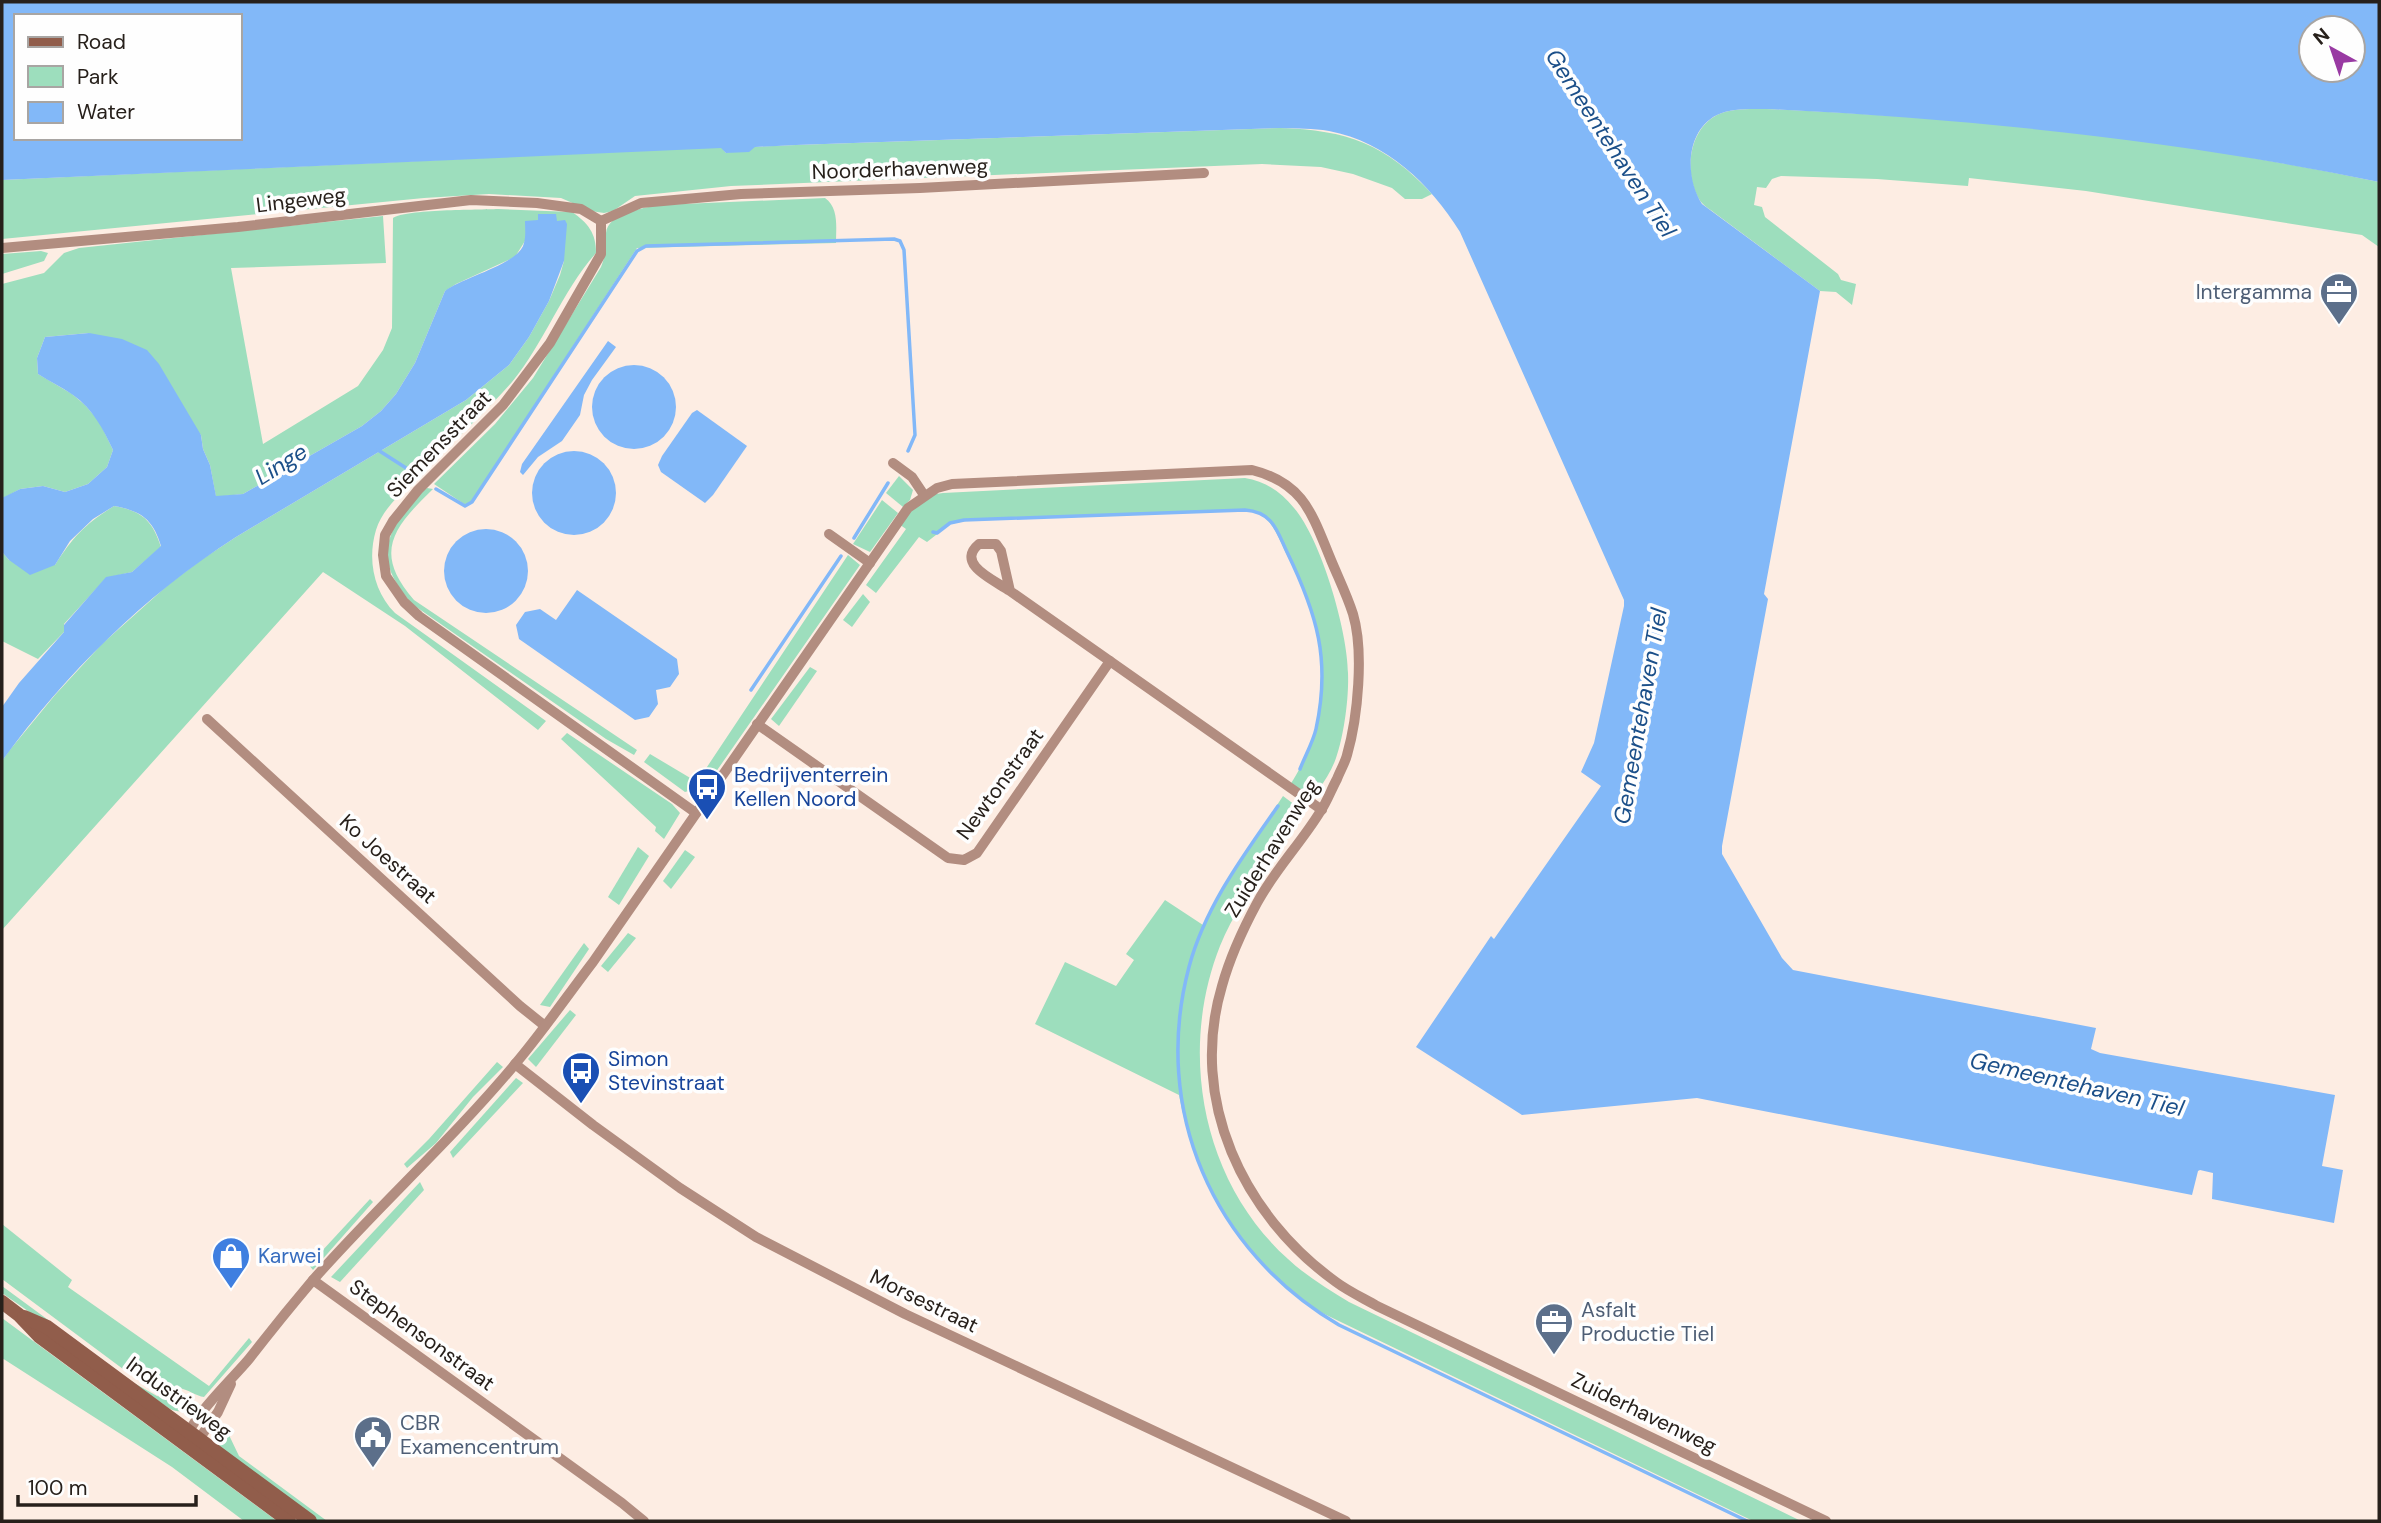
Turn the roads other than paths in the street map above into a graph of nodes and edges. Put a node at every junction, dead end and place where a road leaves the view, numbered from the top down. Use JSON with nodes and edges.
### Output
{"nodes":[{"id":1,"x":1204,"y":173,"type":"dead end"},
{"id":2,"x":601,"y":221,"type":"junction"},
{"id":3,"x":2,"y":248,"type":"edge"},
{"id":4,"x":893,"y":463,"type":"dead end"},
{"id":5,"x":924,"y":495,"type":"junction"},
{"id":6,"x":829,"y":534,"type":"dead end"},
{"id":7,"x":870,"y":563,"type":"junction"},
{"id":8,"x":1010,"y":591,"type":"junction"},
{"id":9,"x":1110,"y":661,"type":"junction"},
{"id":10,"x":206,"y":719,"type":"dead end"},
{"id":11,"x":757,"y":724,"type":"junction"},
{"id":12,"x":1322,"y":810,"type":"junction"},
{"id":13,"x":696,"y":813,"type":"junction"},
{"id":14,"x":545,"y":1026,"type":"junction"},
{"id":15,"x":515,"y":1064,"type":"junction"},
{"id":16,"x":313,"y":1280,"type":"junction"},
{"id":17,"x":2,"y":1302,"type":"edge"},
{"id":18,"x":191,"y":1439,"type":"junction"},
{"id":19,"x":289,"y":1521,"type":"edge"},
{"id":20,"x":310,"y":1521,"type":"edge"},
{"id":21,"x":644,"y":1521,"type":"edge"},
{"id":22,"x":1346,"y":1521,"type":"edge"},
{"id":23,"x":1826,"y":1521,"type":"edge"}],
"edges":[{"from":1,"to":2,"type":"street","name":"Noorderhavenweg"},
{"from":2,"to":3,"type":"street","name":"Lingeweg"},
{"from":2,"to":13,"type":"street","name":"Siemensstraat"},
{"from":4,"to":5,"type":"street"},
{"from":5,"to":7,"type":"street"},
{"from":5,"to":12,"type":"street","name":"Zuiderhavenweg"},
{"from":6,"to":7,"type":"street"},
{"from":7,"to":11,"type":"street"},
{"from":8,"to":8,"type":"street"},
{"from":8,"to":9,"type":"street"},
{"from":9,"to":11,"type":"street","name":"Newtonstraat"},
{"from":9,"to":12,"type":"street"},
{"from":10,"to":14,"type":"street","name":"Ko Joestraat"},
{"from":11,"to":13,"type":"street"},
{"from":12,"to":23,"type":"street","name":"Zuiderhavenweg"},
{"from":13,"to":14,"type":"street"},
{"from":14,"to":15,"type":"street"},
{"from":15,"to":16,"type":"street"},
{"from":15,"to":22,"type":"street","name":"Morsestraat"},
{"from":16,"to":18,"type":"street"},
{"from":16,"to":21,"type":"street","name":"Stephensonstraat"},
{"from":17,"to":18,"type":"main road","name":"Industrieweg"},
{"from":18,"to":19,"type":"main road","name":"Industrieweg"},
{"from":18,"to":20,"type":"main road","name":"Industrieweg"}]}
